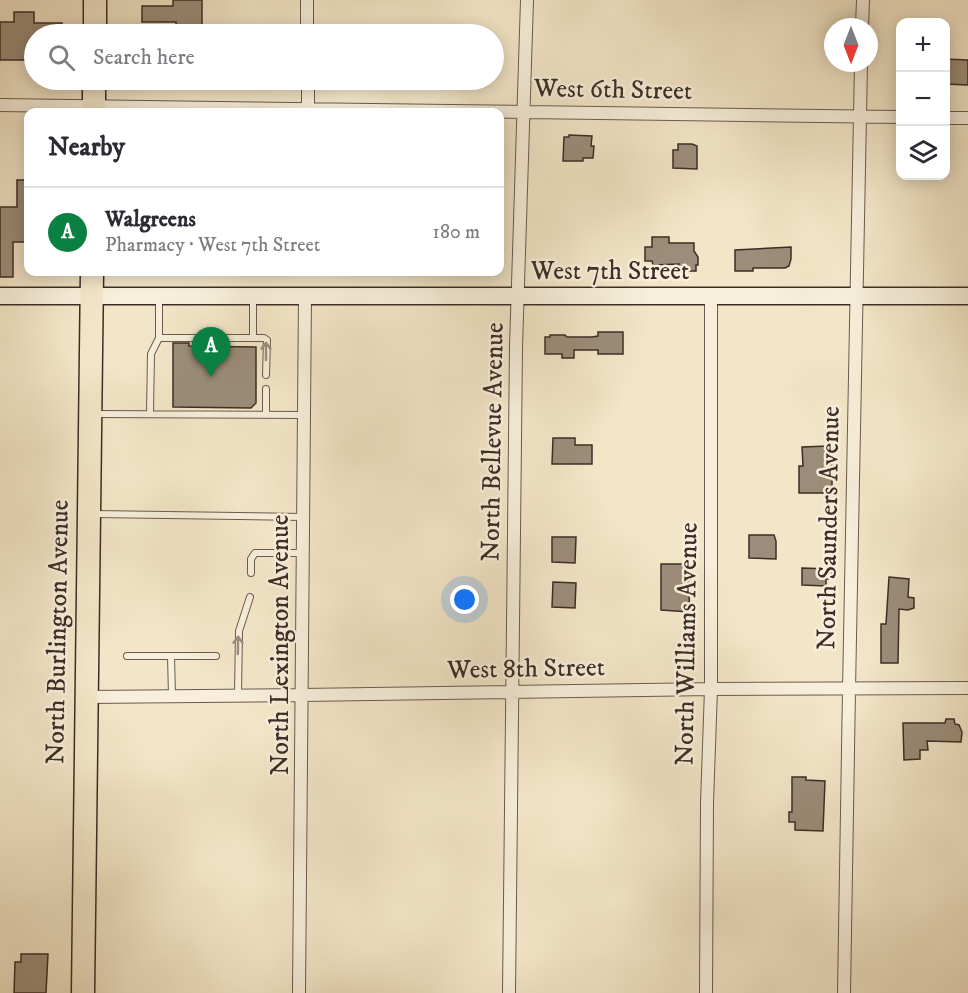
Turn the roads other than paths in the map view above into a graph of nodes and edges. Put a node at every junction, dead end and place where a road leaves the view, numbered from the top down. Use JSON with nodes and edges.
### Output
{"nodes":[{"id":1,"x":95,"y":0,"type":"edge"},
{"id":2,"x":307,"y":0,"type":"edge"},
{"id":3,"x":527,"y":0,"type":"edge"},
{"id":4,"x":863,"y":0,"type":"edge"},
{"id":5,"x":862,"y":18,"type":"edge"},
{"id":6,"x":95,"y":24,"type":"edge"},
{"id":7,"x":308,"y":24,"type":"edge"},
{"id":8,"x":861,"y":72,"type":"edge"},
{"id":9,"x":94,"y":90,"type":"edge"},
{"id":10,"x":308,"y":90,"type":"edge"},
{"id":11,"x":0,"y":105,"type":"edge"},
{"id":12,"x":70,"y":108,"type":"edge"},
{"id":13,"x":94,"y":108,"type":"edge"},
{"id":14,"x":308,"y":108,"type":"edge"},
{"id":15,"x":504,"y":112,"type":"edge"},
{"id":16,"x":523,"y":112,"type":"junction"},
{"id":17,"x":860,"y":116,"type":"junction"},
{"id":18,"x":896,"y":117,"type":"edge"},
{"id":19,"x":950,"y":117,"type":"edge"},
{"id":20,"x":968,"y":118,"type":"edge"},
{"id":21,"x":92,"y":276,"type":"edge"},
{"id":22,"x":0,"y":296,"type":"edge"},
{"id":23,"x":518,"y":296,"type":"junction"},
{"id":24,"x":711,"y":296,"type":"junction"},
{"id":25,"x":856,"y":296,"type":"junction"},
{"id":26,"x":968,"y":296,"type":"edge"},
{"id":27,"x":91,"y":297,"type":"junction"},
{"id":28,"x":159,"y":297,"type":"junction"},
{"id":29,"x":253,"y":297,"type":"junction"},
{"id":30,"x":305,"y":297,"type":"junction"},
{"id":31,"x":159,"y":338,"type":"junction"},
{"id":32,"x":253,"y":338,"type":"junction"},
{"id":33,"x":266,"y":375,"type":"dead end"},
{"id":34,"x":266,"y":389,"type":"dead end"},
{"id":35,"x":150,"y":413,"type":"dead end"},
{"id":36,"x":89,"y":414,"type":"junction"},
{"id":37,"x":266,"y":415,"type":"junction"},
{"id":38,"x":304,"y":415,"type":"junction"},
{"id":39,"x":88,"y":514,"type":"junction"},
{"id":40,"x":303,"y":517,"type":"junction"},
{"id":41,"x":303,"y":552,"type":"junction"},
{"id":42,"x":251,"y":573,"type":"dead end"},
{"id":43,"x":250,"y":597,"type":"dead end"},
{"id":44,"x":127,"y":656,"type":"dead end"},
{"id":45,"x":171,"y":656,"type":"junction"},
{"id":46,"x":216,"y":656,"type":"dead end"},
{"id":47,"x":968,"y":688,"type":"edge"},
{"id":48,"x":711,"y":689,"type":"junction"},
{"id":49,"x":849,"y":690,"type":"junction"},
{"id":50,"x":513,"y":692,"type":"junction"},
{"id":51,"x":302,"y":695,"type":"junction"},
{"id":52,"x":172,"y":696,"type":"junction"},
{"id":53,"x":238,"y":696,"type":"junction"},
{"id":54,"x":86,"y":697,"type":"junction"},
{"id":55,"x":83,"y":993,"type":"edge"},
{"id":56,"x":299,"y":993,"type":"edge"},
{"id":57,"x":509,"y":993,"type":"edge"},
{"id":58,"x":706,"y":993,"type":"edge"},
{"id":59,"x":844,"y":993,"type":"edge"}],
"edges":[{"from":1,"to":6,"type":"highway"},
{"from":2,"to":7,"type":"street"},
{"from":3,"to":16,"type":"street","name":"North Bellevue Avenue"},
{"from":4,"to":5,"type":"street"},
{"from":8,"to":17,"type":"street","name":"North Saunders Avenue"},
{"from":9,"to":13,"type":"highway"},
{"from":10,"to":14,"type":"street"},
{"from":11,"to":12,"type":"street","name":"West 6th Street"},
{"from":15,"to":16,"type":"street","name":"West 6th Street"},
{"from":16,"to":17,"type":"street","name":"West 6th Street"},
{"from":16,"to":23,"type":"street","name":"North Bellevue Avenue"},
{"from":17,"to":18,"type":"street","name":"West 6th Street"},
{"from":17,"to":25,"type":"street","name":"North Saunders Avenue"},
{"from":19,"to":20,"type":"street"},
{"from":21,"to":27,"type":"highway","name":"North Burlington Avenue"},
{"from":22,"to":27,"type":"main road","name":"West 7th Street"},
{"from":23,"to":24,"type":"main road","name":"West 7th Street"},
{"from":23,"to":30,"type":"main road","name":"West 7th Street"},
{"from":23,"to":50,"type":"street","name":"North Bellevue Avenue"},
{"from":24,"to":25,"type":"main road","name":"West 7th Street"},
{"from":24,"to":48,"type":"street","name":"North Williams Avenue"},
{"from":25,"to":26,"type":"main road","name":"West 7th Street"},
{"from":25,"to":49,"type":"street","name":"North Saunders Avenue"},
{"from":27,"to":28,"type":"main road","name":"West 7th Street"},
{"from":27,"to":36,"type":"highway","name":"North Burlington Avenue"},
{"from":28,"to":29,"type":"main road","name":"West 7th Street"},
{"from":28,"to":31,"type":"lane"},
{"from":29,"to":30,"type":"main road","name":"West 7th Street"},
{"from":29,"to":32,"type":"lane"},
{"from":30,"to":38,"type":"street","name":"North Lexington Avenue"},
{"from":31,"to":32,"type":"lane"},
{"from":31,"to":35,"type":"lane"},
{"from":33,"to":32,"type":"lane","one_way":true},
{"from":34,"to":37,"type":"lane"},
{"from":36,"to":37,"type":"lane"},
{"from":36,"to":39,"type":"highway","name":"North Burlington Avenue"},
{"from":37,"to":38,"type":"lane"},
{"from":38,"to":40,"type":"street","name":"North Lexington Avenue"},
{"from":39,"to":40,"type":"lane"},
{"from":39,"to":54,"type":"highway","name":"North Burlington Avenue"},
{"from":40,"to":41,"type":"street","name":"North Lexington Avenue"},
{"from":41,"to":42,"type":"lane"},
{"from":41,"to":51,"type":"street","name":"North Lexington Avenue"},
{"from":53,"to":43,"type":"lane","one_way":true},
{"from":44,"to":45,"type":"lane"},
{"from":45,"to":46,"type":"lane"},
{"from":45,"to":52,"type":"lane"},
{"from":47,"to":49,"type":"street","name":"West 8th Street"},
{"from":48,"to":49,"type":"street","name":"West 8th Street"},
{"from":48,"to":50,"type":"street","name":"West 8th Street"},
{"from":48,"to":58,"type":"street","name":"North Williams Avenue"},
{"from":49,"to":59,"type":"street","name":"North Saunders Avenue"},
{"from":50,"to":51,"type":"street","name":"West 8th Street"},
{"from":50,"to":57,"type":"street","name":"North Bellevue Avenue"},
{"from":51,"to":53,"type":"street","name":"West 8th Street"},
{"from":51,"to":56,"type":"street","name":"North Lexington Avenue"},
{"from":52,"to":53,"type":"street","name":"West 8th Street"},
{"from":52,"to":54,"type":"street","name":"West 8th Street"},
{"from":54,"to":55,"type":"highway","name":"North Burlington Avenue"}]}
